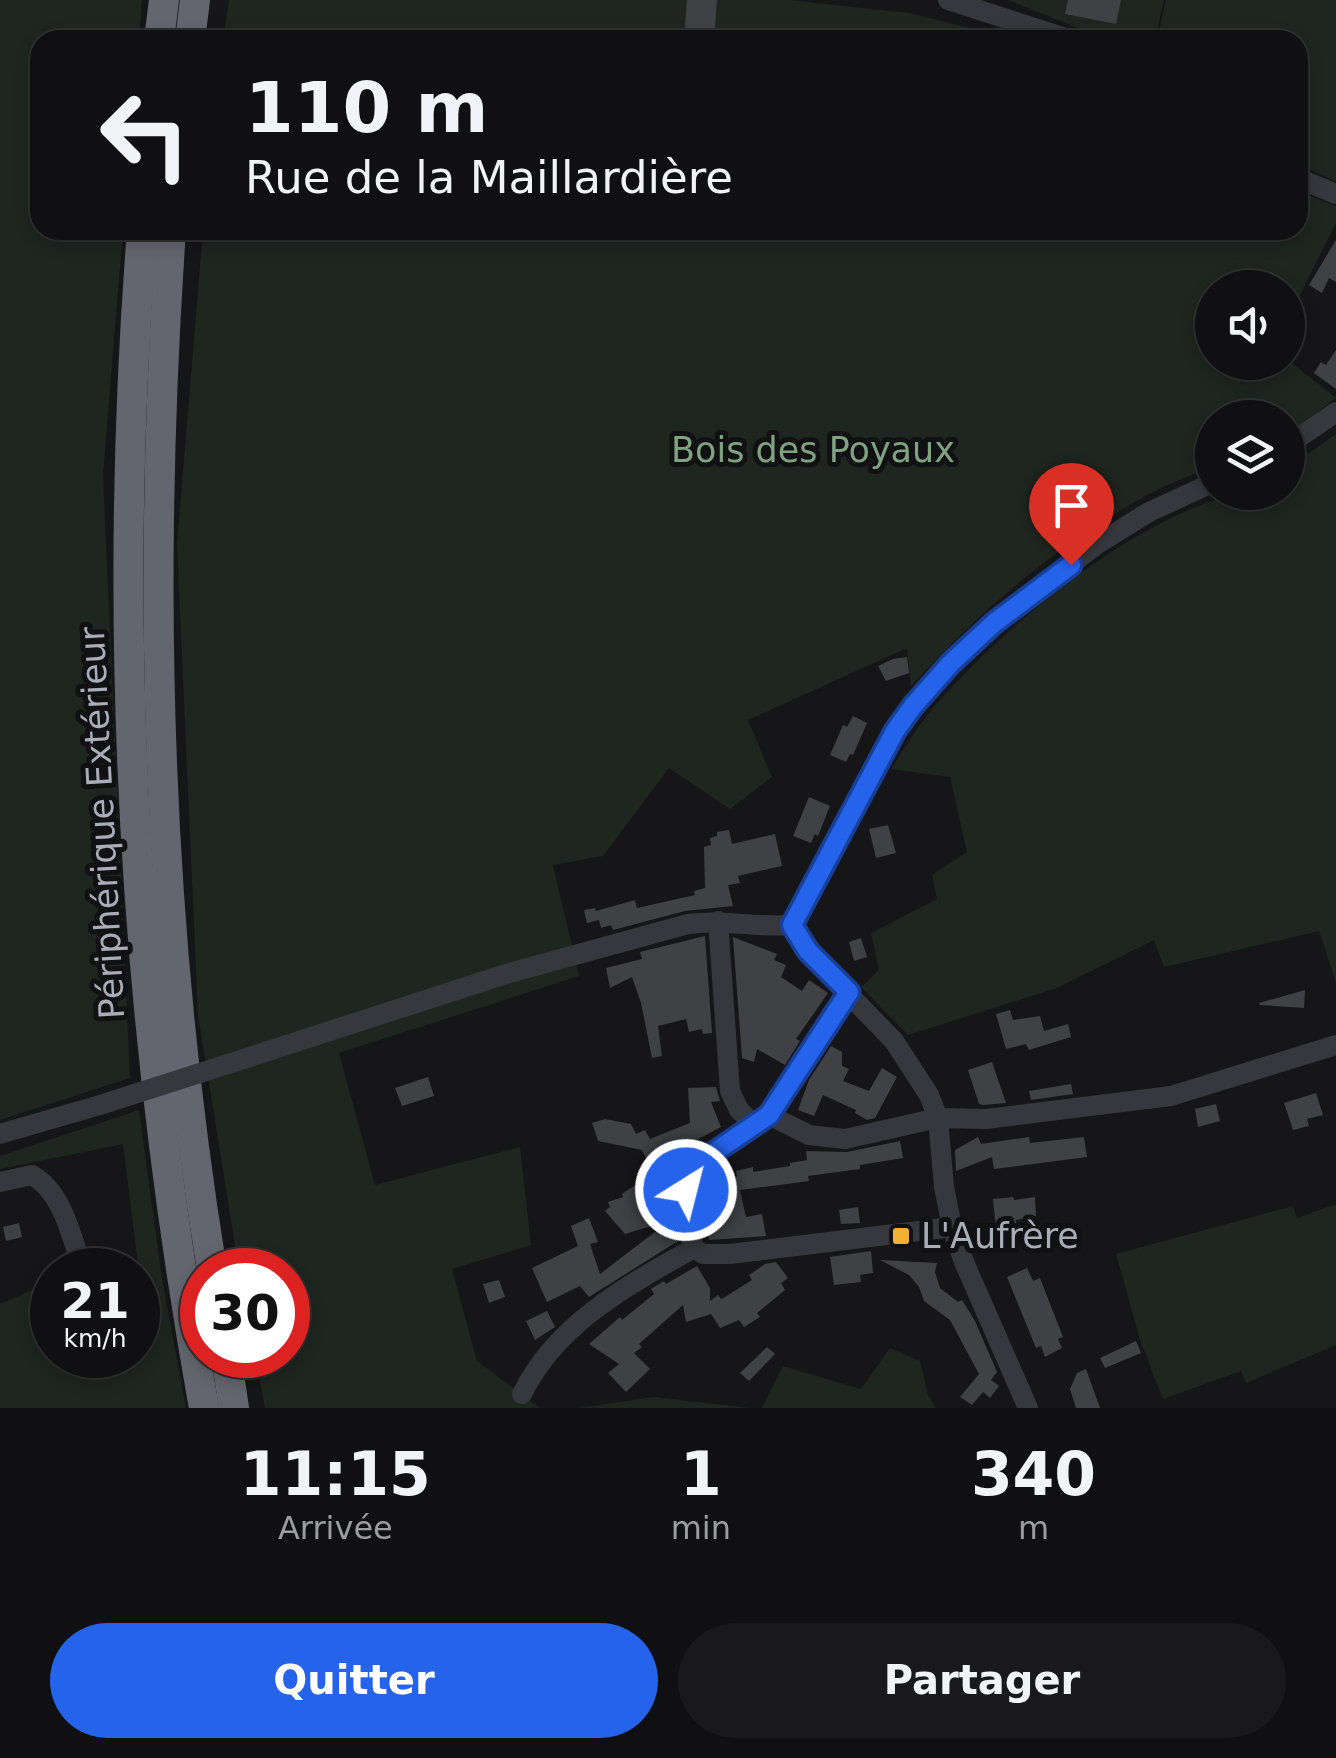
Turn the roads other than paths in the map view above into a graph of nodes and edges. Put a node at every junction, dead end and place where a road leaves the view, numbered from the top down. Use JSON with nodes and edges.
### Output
{"nodes":[{"id":1,"x":164,"y":0,"type":"edge"},
{"id":2,"x":194,"y":0,"type":"edge"},
{"id":3,"x":948,"y":0,"type":"edge"},
{"id":4,"x":160,"y":30,"type":"edge"},
{"id":5,"x":191,"y":30,"type":"edge"},
{"id":6,"x":1041,"y":30,"type":"edge"},
{"id":7,"x":1308,"y":182,"type":"edge"},
{"id":8,"x":1336,"y":194,"type":"edge"},
{"id":9,"x":141,"y":240,"type":"edge"},
{"id":10,"x":170,"y":240,"type":"edge"},
{"id":11,"x":1336,"y":412,"type":"edge"},
{"id":12,"x":1305,"y":433,"type":"edge"},
{"id":13,"x":1195,"y":491,"type":"edge"},
{"id":14,"x":718,"y":922,"type":"junction"},
{"id":15,"x":792,"y":925,"type":"junction"},
{"id":16,"x":849,"y":992,"type":"junction"},
{"id":17,"x":1336,"y":1045,"type":"edge"},
{"id":18,"x":938,"y":1118,"type":"junction"},
{"id":19,"x":762,"y":1120,"type":"junction"},
{"id":20,"x":0,"y":1134,"type":"edge"},
{"id":21,"x":0,"y":1182,"type":"edge"},
{"id":22,"x":952,"y":1226,"type":"junction"},
{"id":23,"x":76,"y":1248,"type":"edge"},
{"id":24,"x":209,"y":1248,"type":"edge"},
{"id":25,"x":694,"y":1248,"type":"junction"},
{"id":26,"x":229,"y":1378,"type":"edge"},
{"id":27,"x":522,"y":1394,"type":"dead end"},
{"id":28,"x":204,"y":1408,"type":"edge"},
{"id":29,"x":234,"y":1408,"type":"edge"},
{"id":30,"x":1028,"y":1408,"type":"edge"}],
"edges":[{"from":1,"to":4,"type":"highway"},
{"from":2,"to":5,"type":"highway"},
{"from":3,"to":6,"type":"street"},
{"from":7,"to":8,"type":"street"},
{"from":9,"to":28,"type":"highway","name":"Périphérique Extérieur"},
{"from":10,"to":24,"type":"highway"},
{"from":11,"to":12,"type":"street"},
{"from":13,"to":15,"type":"street"},
{"from":14,"to":15,"type":"street"},
{"from":14,"to":19,"type":"street"},
{"from":14,"to":20,"type":"street","bridge":true},
{"from":15,"to":16,"type":"street"},
{"from":16,"to":18,"type":"street"},
{"from":16,"to":19,"type":"street"},
{"from":17,"to":18,"type":"street"},
{"from":18,"to":19,"type":"street"},
{"from":18,"to":22,"type":"street"},
{"from":19,"to":25,"type":"street"},
{"from":21,"to":23,"type":"street"},
{"from":22,"to":25,"type":"street"},
{"from":22,"to":30,"type":"street"},
{"from":25,"to":27,"type":"street"},
{"from":26,"to":29,"type":"highway"}]}
